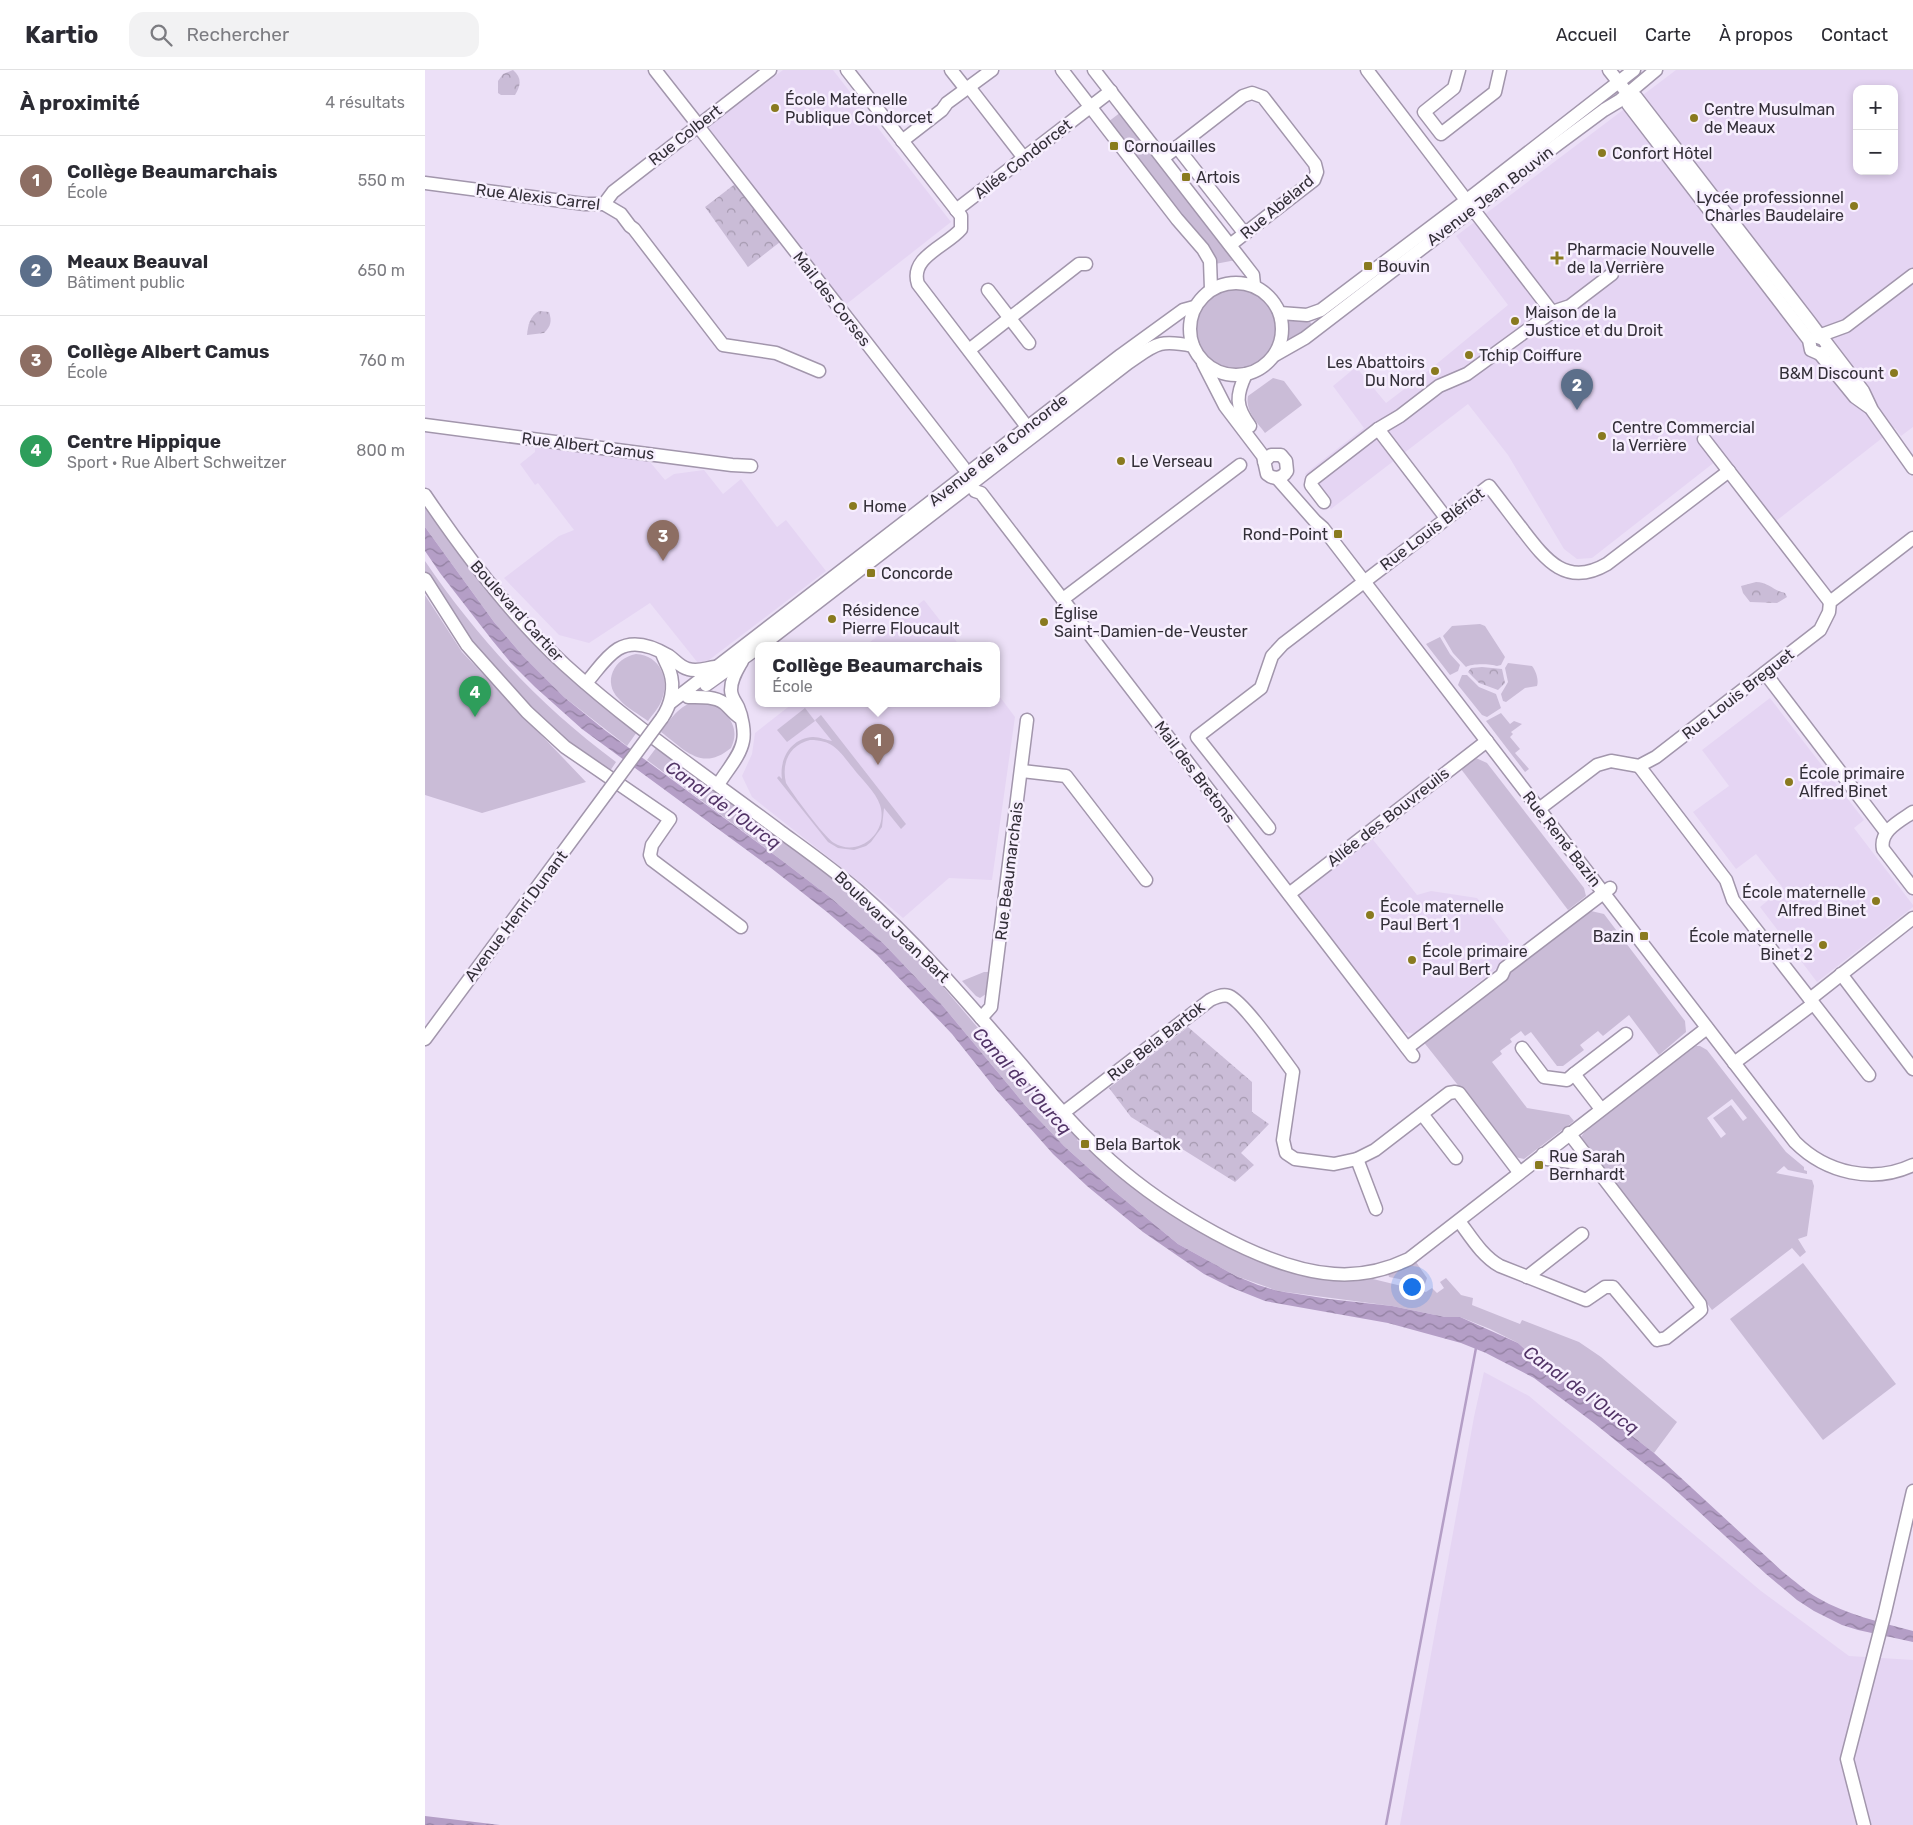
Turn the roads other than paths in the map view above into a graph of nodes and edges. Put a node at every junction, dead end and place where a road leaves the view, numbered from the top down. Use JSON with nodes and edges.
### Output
{"nodes":[{"id":1,"x":655,"y":70,"type":"edge"},
{"id":2,"x":770,"y":70,"type":"edge"},
{"id":3,"x":847,"y":70,"type":"edge"},
{"id":4,"x":951,"y":70,"type":"edge"},
{"id":5,"x":992,"y":70,"type":"edge"},
{"id":6,"x":1062,"y":70,"type":"edge"},
{"id":7,"x":1094,"y":70,"type":"edge"},
{"id":8,"x":1367,"y":70,"type":"edge"},
{"id":9,"x":1459,"y":70,"type":"edge"},
{"id":10,"x":1499,"y":70,"type":"edge"},
{"id":11,"x":1609,"y":70,"type":"edge"},
{"id":12,"x":1634,"y":70,"type":"edge"},
{"id":13,"x":1652,"y":74,"type":"edge"},
{"id":14,"x":1619,"y":82,"type":"junction"},
{"id":15,"x":967,"y":88,"type":"junction"},
{"id":16,"x":1111,"y":91,"type":"junction"},
{"id":17,"x":1628,"y":94,"type":"junction"},
{"id":18,"x":1090,"y":107,"type":"junction"},
{"id":19,"x":902,"y":141,"type":"junction"},
{"id":20,"x":1177,"y":147,"type":"junction"},
{"id":21,"x":1024,"y":158,"type":"junction"},
{"id":22,"x":1163,"y":158,"type":"junction"},
{"id":23,"x":425,"y":183,"type":"edge"},
{"id":24,"x":1704,"y":184,"type":"junction"},
{"id":25,"x":1463,"y":196,"type":"dead end"},
{"id":26,"x":604,"y":204,"type":"junction"},
{"id":27,"x":956,"y":210,"type":"junction"},
{"id":28,"x":1476,"y":213,"type":"dead end"},
{"id":29,"x":1245,"y":234,"type":"junction"},
{"id":30,"x":1230,"y":245,"type":"junction"},
{"id":31,"x":1086,"y":264,"type":"dead end"},
{"id":32,"x":1612,"y":274,"type":"dead end"},
{"id":33,"x":1913,"y":275,"type":"edge"},
{"id":34,"x":1254,"y":286,"type":"junction"},
{"id":35,"x":1211,"y":289,"type":"junction"},
{"id":36,"x":988,"y":290,"type":"dead end"},
{"id":37,"x":1194,"y":307,"type":"junction"},
{"id":38,"x":1552,"y":312,"type":"junction"},
{"id":39,"x":1280,"y":313,"type":"junction"},
{"id":40,"x":1010,"y":318,"type":"junction"},
{"id":41,"x":1029,"y":344,"type":"dead end"},
{"id":42,"x":1819,"y":344,"type":"junction"},
{"id":43,"x":1193,"y":346,"type":"junction"},
{"id":44,"x":969,"y":350,"type":"junction"},
{"id":45,"x":1275,"y":355,"type":"junction"},
{"id":46,"x":1203,"y":362,"type":"junction"},
{"id":47,"x":819,"y":371,"type":"dead end"},
{"id":48,"x":1246,"y":374,"type":"junction"},
{"id":49,"x":425,"y":425,"type":"edge"},
{"id":50,"x":1378,"y":429,"type":"junction"},
{"id":51,"x":1031,"y":431,"type":"junction"},
{"id":52,"x":1704,"y":439,"type":"dead end"},
{"id":53,"x":1269,"y":458,"type":"junction"},
{"id":54,"x":1240,"y":465,"type":"dead end"},
{"id":55,"x":751,"y":466,"type":"dead end"},
{"id":56,"x":963,"y":467,"type":"dead end"},
{"id":57,"x":1913,"y":468,"type":"edge"},
{"id":58,"x":1729,"y":471,"type":"junction"},
{"id":59,"x":1282,"y":474,"type":"junction"},
{"id":60,"x":975,"y":491,"type":"dead end"},
{"id":61,"x":425,"y":495,"type":"edge"},
{"id":62,"x":1324,"y":502,"type":"dead end"},
{"id":63,"x":1443,"y":514,"type":"dead end"},
{"id":64,"x":1913,"y":538,"type":"edge"},
{"id":65,"x":425,"y":579,"type":"edge"},
{"id":66,"x":1364,"y":581,"type":"junction"},
{"id":67,"x":1063,"y":599,"type":"junction"},
{"id":68,"x":1830,"y":602,"type":"junction"},
{"id":69,"x":766,"y":642,"type":"edge"},
{"id":70,"x":755,"y":651,"type":"edge"},
{"id":71,"x":662,"y":653,"type":"junction"},
{"id":72,"x":742,"y":661,"type":"junction"},
{"id":73,"x":716,"y":666,"type":"junction"},
{"id":74,"x":1765,"y":673,"type":"junction"},
{"id":75,"x":586,"y":683,"type":"junction"},
{"id":76,"x":688,"y":697,"type":"junction"},
{"id":77,"x":666,"y":710,"type":"junction"},
{"id":78,"x":741,"y":718,"type":"junction"},
{"id":79,"x":1027,"y":720,"type":"dead end"},
{"id":80,"x":647,"y":732,"type":"joint"},
{"id":81,"x":1487,"y":741,"type":"junction"},
{"id":82,"x":1639,"y":766,"type":"junction"},
{"id":83,"x":1021,"y":771,"type":"junction"},
{"id":84,"x":718,"y":784,"type":"junction"},
{"id":85,"x":1539,"y":809,"type":"junction"},
{"id":86,"x":1913,"y":812,"type":"edge"},
{"id":87,"x":1269,"y":828,"type":"dead end"},
{"id":88,"x":1886,"y":832,"type":"junction"},
{"id":89,"x":1146,"y":880,"type":"dead end"},
{"id":90,"x":1913,"y":888,"type":"edge"},
{"id":91,"x":1607,"y":890,"type":"junction"},
{"id":92,"x":1289,"y":894,"type":"junction"},
{"id":93,"x":1913,"y":918,"type":"edge"},
{"id":94,"x":741,"y":927,"type":"dead end"},
{"id":95,"x":1841,"y":974,"type":"junction"},
{"id":96,"x":1812,"y":1001,"type":"junction"},
{"id":97,"x":981,"y":1018,"type":"junction"},
{"id":98,"x":1707,"y":1028,"type":"junction"},
{"id":99,"x":1626,"y":1034,"type":"dead end"},
{"id":100,"x":425,"y":1039,"type":"edge"},
{"id":101,"x":1522,"y":1048,"type":"dead end"},
{"id":102,"x":1734,"y":1063,"type":"junction"},
{"id":103,"x":1913,"y":1069,"type":"edge"},
{"id":104,"x":1574,"y":1074,"type":"junction"},
{"id":105,"x":1869,"y":1074,"type":"dead end"},
{"id":106,"x":1601,"y":1109,"type":"junction"},
{"id":107,"x":1063,"y":1113,"type":"junction"},
{"id":108,"x":1422,"y":1114,"type":"junction"},
{"id":109,"x":1569,"y":1133,"type":"junction"},
{"id":110,"x":1543,"y":1154,"type":"junction"},
{"id":111,"x":1456,"y":1158,"type":"dead end"},
{"id":112,"x":1357,"y":1159,"type":"junction"},
{"id":113,"x":1591,"y":1162,"type":"junction"},
{"id":114,"x":1913,"y":1165,"type":"edge"},
{"id":115,"x":1519,"y":1172,"type":"junction"},
{"id":116,"x":1493,"y":1193,"type":"junction"},
{"id":117,"x":1376,"y":1209,"type":"dead end"},
{"id":118,"x":1459,"y":1221,"type":"junction"},
{"id":119,"x":1582,"y":1234,"type":"dead end"},
{"id":120,"x":1332,"y":1274,"type":"junction"},
{"id":121,"x":1527,"y":1277,"type":"junction"},
{"id":122,"x":1913,"y":1491,"type":"edge"},
{"id":123,"x":1864,"y":1825,"type":"edge"}],
"edges":[{"from":1,"to":56,"type":"street","name":"Mail des Corses"},
{"from":2,"to":26,"type":"street","name":"Rue Colbert"},
{"from":3,"to":19,"type":"street"},
{"from":4,"to":15,"type":"street"},
{"from":5,"to":15,"type":"street"},
{"from":6,"to":18,"type":"street"},
{"from":7,"to":16,"type":"street"},
{"from":8,"to":25,"type":"street"},
{"from":9,"to":10,"type":"street"},
{"from":11,"to":14,"type":"street"},
{"from":12,"to":14,"type":"street","name":"Avenue Jean Bouvin"},
{"from":13,"to":17,"type":"street","name":"Avenue Jean Bouvin"},
{"from":13,"to":24,"type":"street"},
{"from":14,"to":17,"type":"street"},
{"from":14,"to":39,"type":"street","name":"Avenue Jean Bouvin"},
{"from":15,"to":19,"type":"street"},
{"from":15,"to":21,"type":"street"},
{"from":16,"to":18,"type":"street","name":"Allée Condorcet"},
{"from":16,"to":22,"type":"street"},
{"from":17,"to":24,"type":"street"},
{"from":17,"to":42,"type":"street"},
{"from":17,"to":45,"type":"street","name":"Avenue Jean Bouvin"},
{"from":18,"to":21,"type":"street","name":"Allée Condorcet"},
{"from":18,"to":35,"type":"street"},
{"from":19,"to":27,"type":"street"},
{"from":20,"to":22,"type":"street","name":"Rue Abélard"},
{"from":20,"to":29,"type":"street"},
{"from":20,"to":29,"type":"street","name":"Rue Abélard"},
{"from":21,"to":27,"type":"street","name":"Allée Condorcet"},
{"from":22,"to":30,"type":"street"},
{"from":23,"to":26,"type":"street","name":"Rue Alexis Carrel"},
{"from":24,"to":42,"type":"street"},
{"from":26,"to":47,"type":"street","name":"Rue Alexis Carrel"},
{"from":27,"to":44,"type":"street"},
{"from":28,"to":38,"type":"street"},
{"from":29,"to":30,"type":"street","name":"Rue Abélard"},
{"from":30,"to":34,"type":"street"},
{"from":31,"to":40,"type":"street"},
{"from":32,"to":38,"type":"street"},
{"from":33,"to":42,"type":"street"},
{"from":34,"to":35,"type":"street"},
{"from":34,"to":39,"type":"street"},
{"from":35,"to":37,"type":"street"},
{"from":36,"to":40,"type":"street"},
{"from":37,"to":43,"type":"street"},
{"from":37,"to":51,"type":"street","name":"Avenue de la Concorde"},
{"from":38,"to":50,"type":"street"},
{"from":39,"to":45,"type":"street"},
{"from":40,"to":41,"type":"street"},
{"from":40,"to":44,"type":"street"},
{"from":42,"to":57,"type":"street"},
{"from":43,"to":46,"type":"street"},
{"from":43,"to":51,"type":"street","name":"Avenue de la Concorde"},
{"from":44,"to":51,"type":"street"},
{"from":45,"to":48,"type":"street"},
{"from":46,"to":48,"type":"street"},
{"from":46,"to":53,"type":"street"},
{"from":48,"to":53,"type":"street"},
{"from":49,"to":55,"type":"street","name":"Rue Albert Camus"},
{"from":50,"to":62,"type":"street"},
{"from":50,"to":63,"type":"street"},
{"from":51,"to":69,"type":"street","name":"Avenue de la Concorde"},
{"from":51,"to":73,"type":"street","name":"Avenue de la Concorde"},
{"from":52,"to":58,"type":"street"},
{"from":53,"to":59,"type":"street"},
{"from":53,"to":59,"type":"street"},
{"from":54,"to":67,"type":"street"},
{"from":58,"to":66,"type":"street","name":"Rue Louis Blériot"},
{"from":58,"to":68,"type":"street"},
{"from":59,"to":66,"type":"street","name":"Rue René Bazin"},
{"from":60,"to":67,"type":"street","name":"Mail des Bretons"},
{"from":61,"to":75,"type":"street","name":"Boulevard Cartier"},
{"from":64,"to":68,"type":"street"},
{"from":65,"to":94,"type":"street"},
{"from":66,"to":81,"type":"street","name":"Rue René Bazin"},
{"from":66,"to":87,"type":"street"},
{"from":67,"to":92,"type":"street","name":"Mail des Bretons"},
{"from":68,"to":74,"type":"street","name":"Rue Louis Breguet"},
{"from":70,"to":72,"type":"street","name":"Avenue de la Concorde"},
{"from":71,"to":73,"type":"street"},
{"from":71,"to":75,"type":"street"},
{"from":71,"to":77,"type":"street"},
{"from":72,"to":76,"type":"street","name":"Avenue de la Concorde"},
{"from":72,"to":78,"type":"street"},
{"from":73,"to":77,"type":"street","name":"Avenue de la Concorde"},
{"from":74,"to":82,"type":"street","name":"Rue Louis Breguet"},
{"from":74,"to":88,"type":"street"},
{"from":75,"to":80,"type":"street","name":"Boulevard Cartier"},
{"from":76,"to":77,"type":"street","name":"Avenue de la Concorde"},
{"from":76,"to":78,"type":"street"},
{"from":77,"to":100,"type":"street","name":"Avenue Henri Dunant","bridge":true},
{"from":78,"to":84,"type":"street"},
{"from":79,"to":83,"type":"street","name":"Rue Beaumarchais"},
{"from":80,"to":84,"type":"street","name":"Boulevard Jean Bart"},
{"from":81,"to":85,"type":"street","name":"Rue René Bazin"},
{"from":81,"to":92,"type":"street","name":"Allée des Bouvreuils"},
{"from":82,"to":85,"type":"street"},
{"from":82,"to":96,"type":"street"},
{"from":83,"to":89,"type":"street"},
{"from":83,"to":97,"type":"street","name":"Rue Beaumarchais"},
{"from":84,"to":97,"type":"street","name":"Boulevard Jean Bart"},
{"from":85,"to":91,"type":"street","name":"Rue René Bazin"},
{"from":86,"to":88,"type":"street"},
{"from":88,"to":90,"type":"street"},
{"from":91,"to":92,"type":"street","name":"Mail des Bretons"},
{"from":91,"to":98,"type":"street","name":"Rue René Bazin"},
{"from":93,"to":95,"type":"street"},
{"from":95,"to":96,"type":"street"},
{"from":95,"to":103,"type":"street"},
{"from":96,"to":102,"type":"street"},
{"from":96,"to":105,"type":"street"},
{"from":97,"to":107,"type":"street","name":"Boulevard Jean Bart"},
{"from":98,"to":102,"type":"street","name":"Rue René Bazin"},
{"from":98,"to":106,"type":"street"},
{"from":99,"to":104,"type":"street"},
{"from":101,"to":104,"type":"street"},
{"from":102,"to":114,"type":"street","name":"Rue René Bazin"},
{"from":104,"to":106,"type":"street"},
{"from":106,"to":109,"type":"street"},
{"from":107,"to":112,"type":"street","name":"Rue Bela Bartok"},
{"from":107,"to":120,"type":"street","name":"Boulevard Jean Bart"},
{"from":108,"to":111,"type":"street"},
{"from":108,"to":112,"type":"street","name":"Rue Bela Bartok"},
{"from":108,"to":115,"type":"street","name":"Rue Bela Bartok"},
{"from":109,"to":110,"type":"street"},
{"from":109,"to":113,"type":"street"},
{"from":110,"to":113,"type":"street"},
{"from":110,"to":115,"type":"street"},
{"from":112,"to":117,"type":"street"},
{"from":113,"to":121,"type":"street"},
{"from":115,"to":116,"type":"street"},
{"from":116,"to":118,"type":"street"},
{"from":116,"to":120,"type":"street"},
{"from":118,"to":120,"type":"street"},
{"from":118,"to":121,"type":"street"},
{"from":119,"to":121,"type":"street"},
{"from":122,"to":123,"type":"street"}]}
